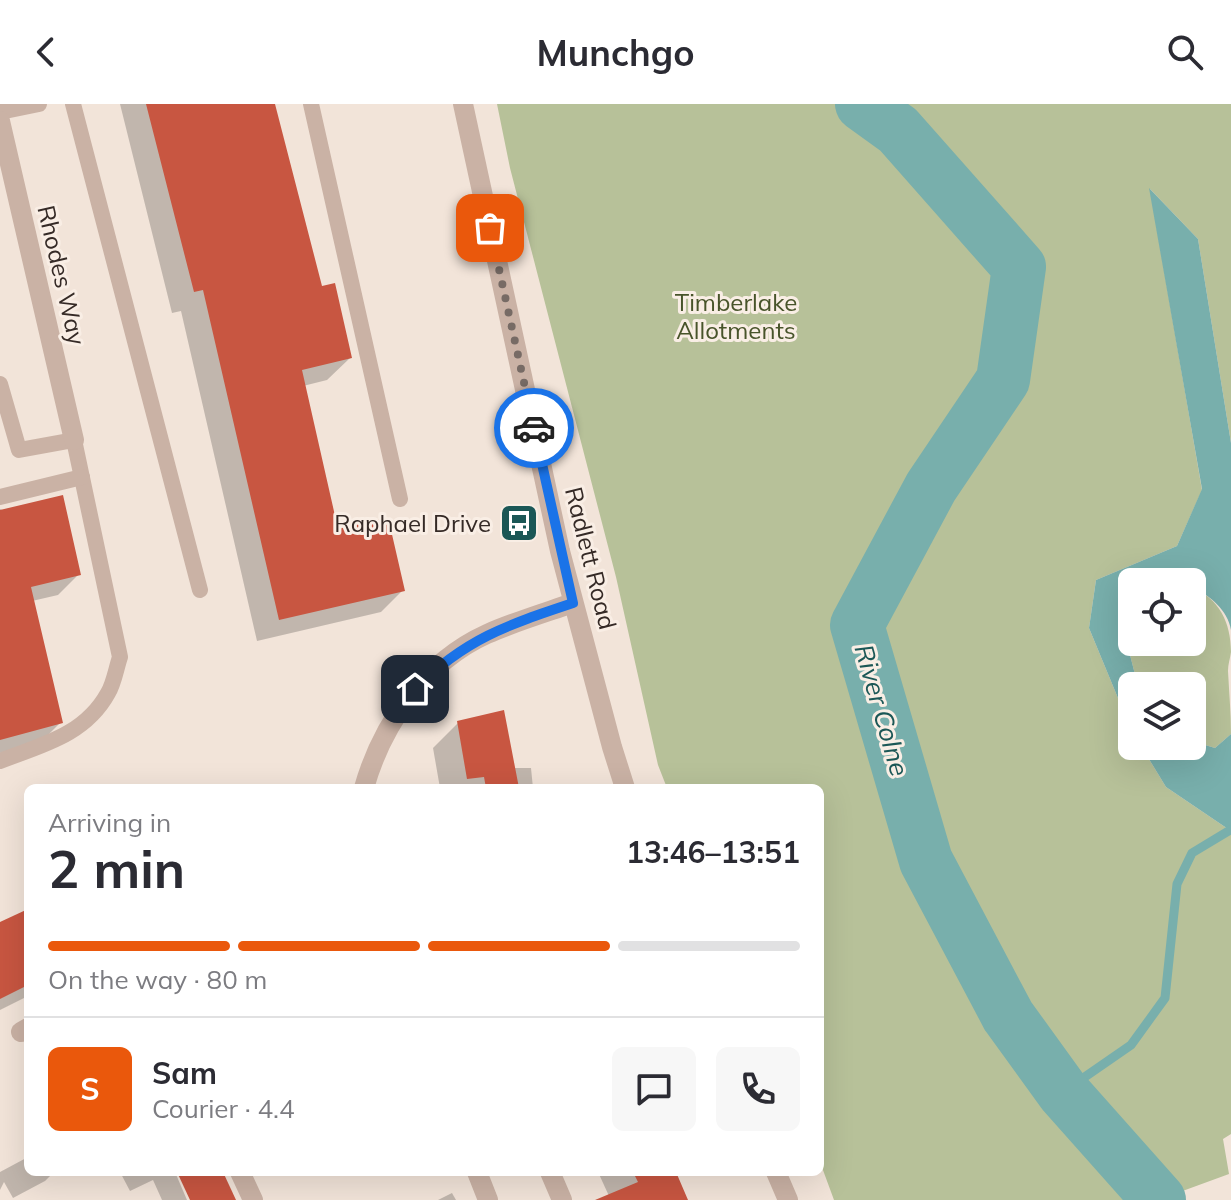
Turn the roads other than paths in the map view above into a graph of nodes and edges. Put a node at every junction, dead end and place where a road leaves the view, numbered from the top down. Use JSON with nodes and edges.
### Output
{"nodes":[{"id":1,"x":39,"y":104,"type":"edge"},
{"id":2,"x":73,"y":104,"type":"edge"},
{"id":3,"x":311,"y":104,"type":"edge"},
{"id":4,"x":463,"y":104,"type":"edge"},
{"id":5,"x":0,"y":112,"type":"edge"},
{"id":6,"x":0,"y":121,"type":"edge"},
{"id":7,"x":0,"y":384,"type":"edge"},
{"id":8,"x":74,"y":440,"type":"junction"},
{"id":9,"x":82,"y":477,"type":"junction"},
{"id":10,"x":0,"y":497,"type":"edge"},
{"id":11,"x":400,"y":499,"type":"dead end"},
{"id":12,"x":200,"y":590,"type":"dead end"},
{"id":13,"x":573,"y":603,"type":"junction"},
{"id":14,"x":0,"y":761,"type":"edge"},
{"id":15,"x":365,"y":784,"type":"edge"},
{"id":16,"x":624,"y":784,"type":"edge"},
{"id":17,"x":242,"y":1176,"type":"edge"},
{"id":18,"x":481,"y":1176,"type":"edge"},
{"id":19,"x":552,"y":1176,"type":"edge"},
{"id":20,"x":778,"y":1176,"type":"edge"},
{"id":21,"x":253,"y":1200,"type":"edge"},
{"id":22,"x":488,"y":1200,"type":"edge"},
{"id":23,"x":562,"y":1200,"type":"edge"},
{"id":24,"x":788,"y":1200,"type":"edge"}],
"edges":[{"from":1,"to":5,"type":"lane"},
{"from":2,"to":12,"type":"lane"},
{"from":3,"to":11,"type":"lane"},
{"from":4,"to":13,"type":"street","name":"Radlett Road"},
{"from":6,"to":8,"type":"street","name":"Rhodes Way"},
{"from":7,"to":8,"type":"lane"},
{"from":8,"to":9,"type":"lane"},
{"from":9,"to":10,"type":"lane"},
{"from":9,"to":14,"type":"lane"},
{"from":13,"to":15,"type":"street"},
{"from":13,"to":16,"type":"street","name":"Radlett Road"},
{"from":17,"to":21,"type":"street"},
{"from":18,"to":22,"type":"street"},
{"from":19,"to":23,"type":"street"},
{"from":20,"to":24,"type":"street"}]}
